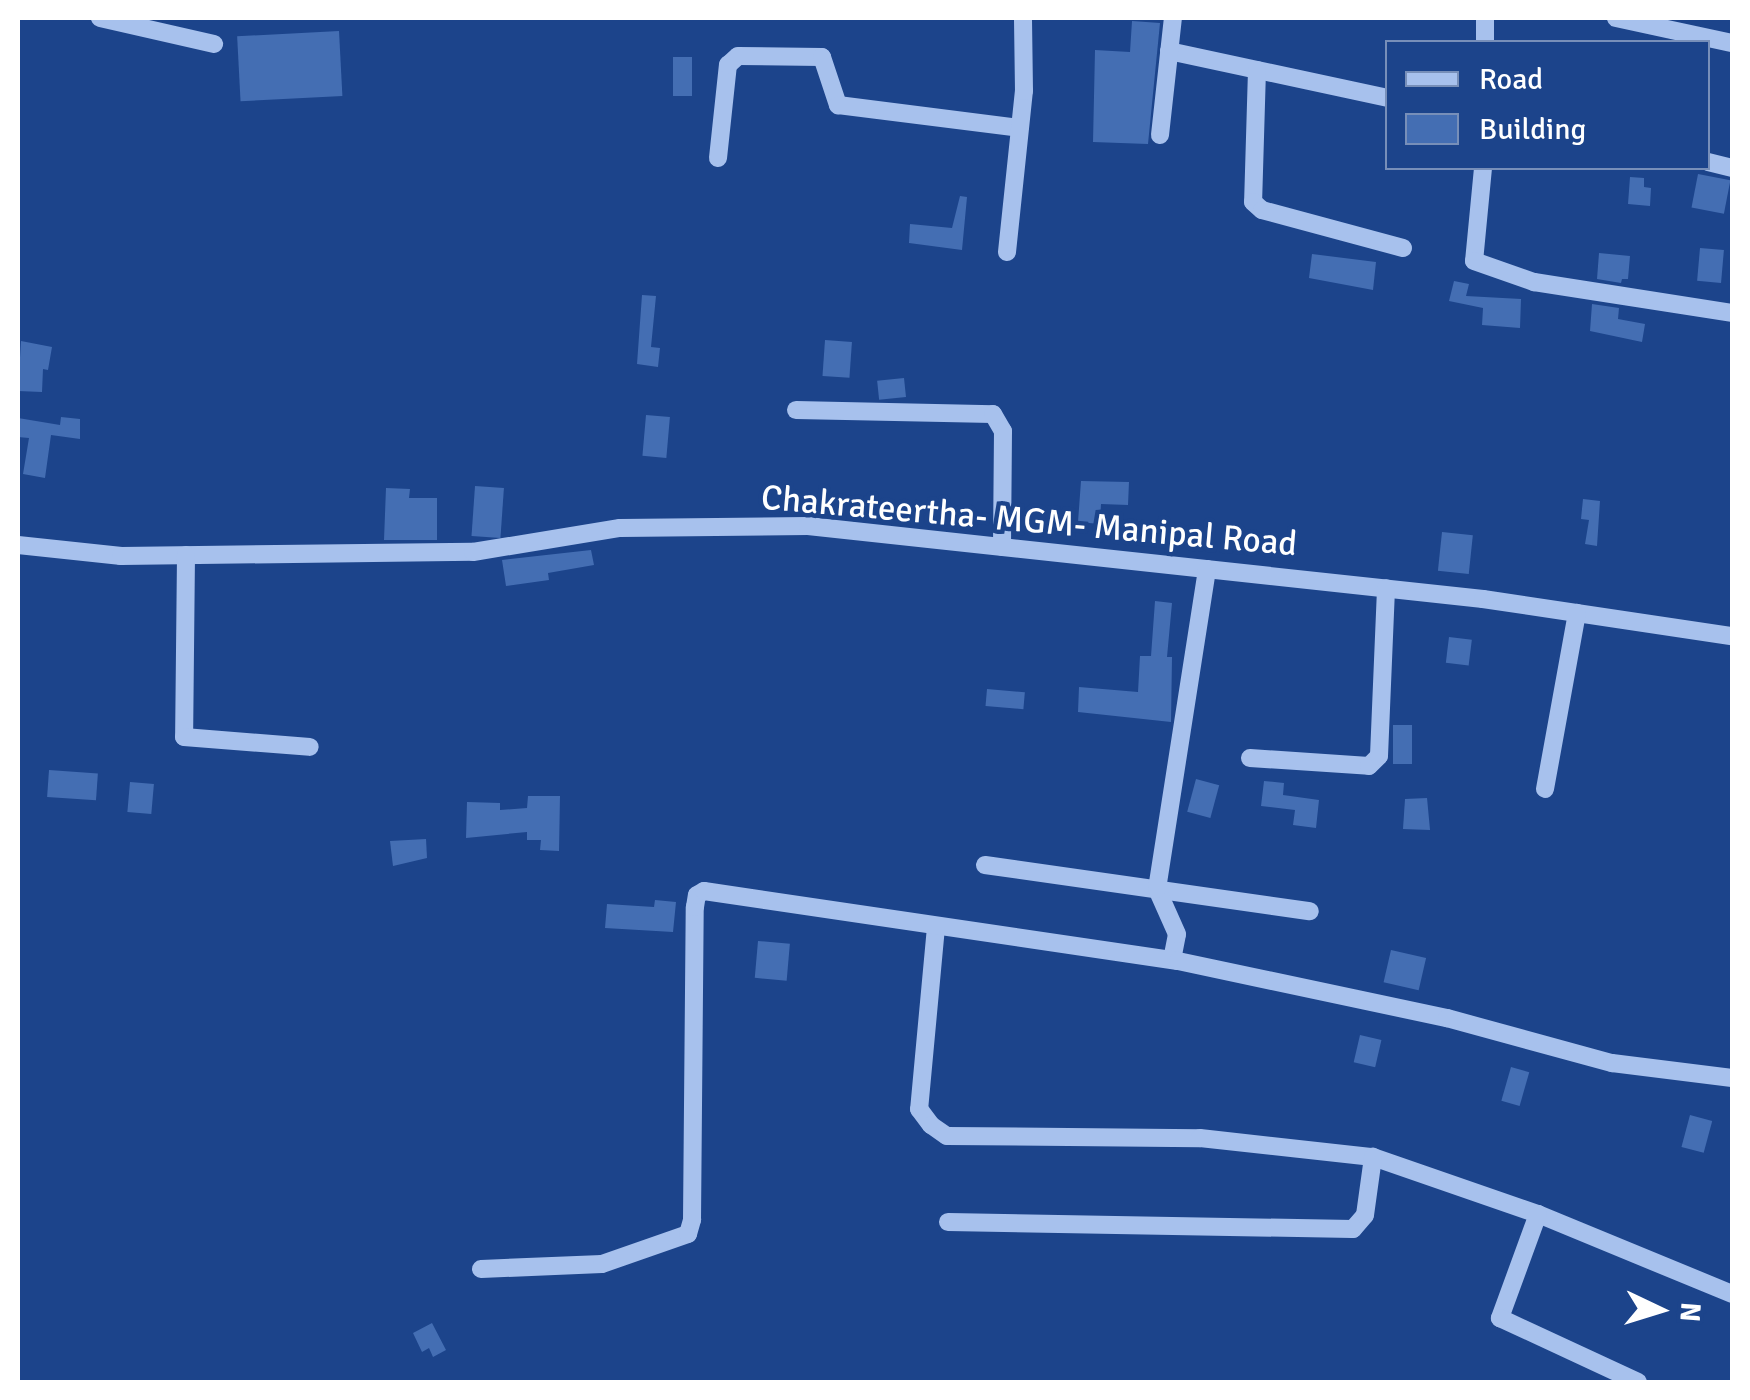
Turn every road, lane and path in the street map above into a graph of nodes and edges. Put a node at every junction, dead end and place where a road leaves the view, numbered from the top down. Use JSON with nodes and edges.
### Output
{"nodes":[{"id":1,"x":100,"y":18,"type":"edge"},
{"id":2,"x":1022,"y":18,"type":"edge"},
{"id":3,"x":1173,"y":18,"type":"edge"},
{"id":4,"x":1621,"y":18,"type":"edge"},
{"id":5,"x":162,"y":24,"type":"edge"},
{"id":6,"x":1732,"y":43,"type":"edge"},
{"id":7,"x":214,"y":44,"type":"dead end"},
{"id":8,"x":1169,"y":51,"type":"junction"},
{"id":9,"x":1258,"y":70,"type":"junction"},
{"id":10,"x":1385,"y":97,"type":"edge"},
{"id":11,"x":1020,"y":128,"type":"junction"},
{"id":12,"x":1160,"y":134,"type":"dead end"},
{"id":13,"x":718,"y":158,"type":"dead end"},
{"id":14,"x":1482,"y":170,"type":"edge"},
{"id":15,"x":1403,"y":248,"type":"dead end"},
{"id":16,"x":1006,"y":252,"type":"dead end"},
{"id":17,"x":1732,"y":314,"type":"edge"},
{"id":18,"x":796,"y":410,"type":"dead end"},
{"id":19,"x":18,"y":544,"type":"edge"},
{"id":20,"x":1002,"y":547,"type":"junction"},
{"id":21,"x":186,"y":555,"type":"junction"},
{"id":22,"x":1208,"y":569,"type":"junction"},
{"id":23,"x":1386,"y":588,"type":"junction"},
{"id":24,"x":1577,"y":613,"type":"junction"},
{"id":25,"x":1732,"y":636,"type":"edge"},
{"id":26,"x":310,"y":746,"type":"dead end"},
{"id":27,"x":1250,"y":758,"type":"dead end"},
{"id":28,"x":1545,"y":789,"type":"dead end"},
{"id":29,"x":985,"y":865,"type":"dead end"},
{"id":30,"x":1157,"y":889,"type":"junction"},
{"id":31,"x":1310,"y":911,"type":"dead end"},
{"id":32,"x":936,"y":927,"type":"junction"},
{"id":33,"x":1172,"y":960,"type":"junction"},
{"id":34,"x":1732,"y":1078,"type":"edge"},
{"id":35,"x":1373,"y":1157,"type":"junction"},
{"id":36,"x":1538,"y":1214,"type":"junction"},
{"id":37,"x":948,"y":1222,"type":"dead end"},
{"id":38,"x":481,"y":1269,"type":"dead end"},
{"id":39,"x":1732,"y":1294,"type":"edge"},
{"id":40,"x":1638,"y":1382,"type":"edge"}],
"edges":[{"from":1,"to":5,"type":"street"},
{"from":2,"to":11,"type":"street"},
{"from":3,"to":8,"type":"street"},
{"from":4,"to":6,"type":"street"},
{"from":5,"to":7,"type":"street"},
{"from":8,"to":9,"type":"street"},
{"from":8,"to":12,"type":"street"},
{"from":9,"to":10,"type":"street"},
{"from":9,"to":15,"type":"street"},
{"from":11,"to":13,"type":"street"},
{"from":11,"to":16,"type":"street"},
{"from":14,"to":17,"type":"street"},
{"from":18,"to":20,"type":"street"},
{"from":19,"to":21,"type":"street","name":"Chakrateertha- MGM- Manipal Road"},
{"from":20,"to":21,"type":"street","name":"Chakrateertha- MGM- Manipal Road"},
{"from":20,"to":22,"type":"street","name":"Chakrateertha- MGM- Manipal Road"},
{"from":21,"to":26,"type":"street"},
{"from":22,"to":23,"type":"street","name":"Chakrateertha- MGM- Manipal Road"},
{"from":22,"to":30,"type":"street"},
{"from":23,"to":24,"type":"street","name":"Chakrateertha- MGM- Manipal Road"},
{"from":23,"to":27,"type":"street"},
{"from":24,"to":25,"type":"street","name":"Chakrateertha- MGM- Manipal Road"},
{"from":24,"to":28,"type":"street"},
{"from":29,"to":30,"type":"street"},
{"from":30,"to":31,"type":"street"},
{"from":30,"to":33,"type":"street"},
{"from":32,"to":33,"type":"street"},
{"from":32,"to":35,"type":"street"},
{"from":32,"to":38,"type":"street"},
{"from":33,"to":34,"type":"street"},
{"from":35,"to":36,"type":"street"},
{"from":35,"to":37,"type":"street"},
{"from":36,"to":39,"type":"street"},
{"from":36,"to":40,"type":"street"}]}
